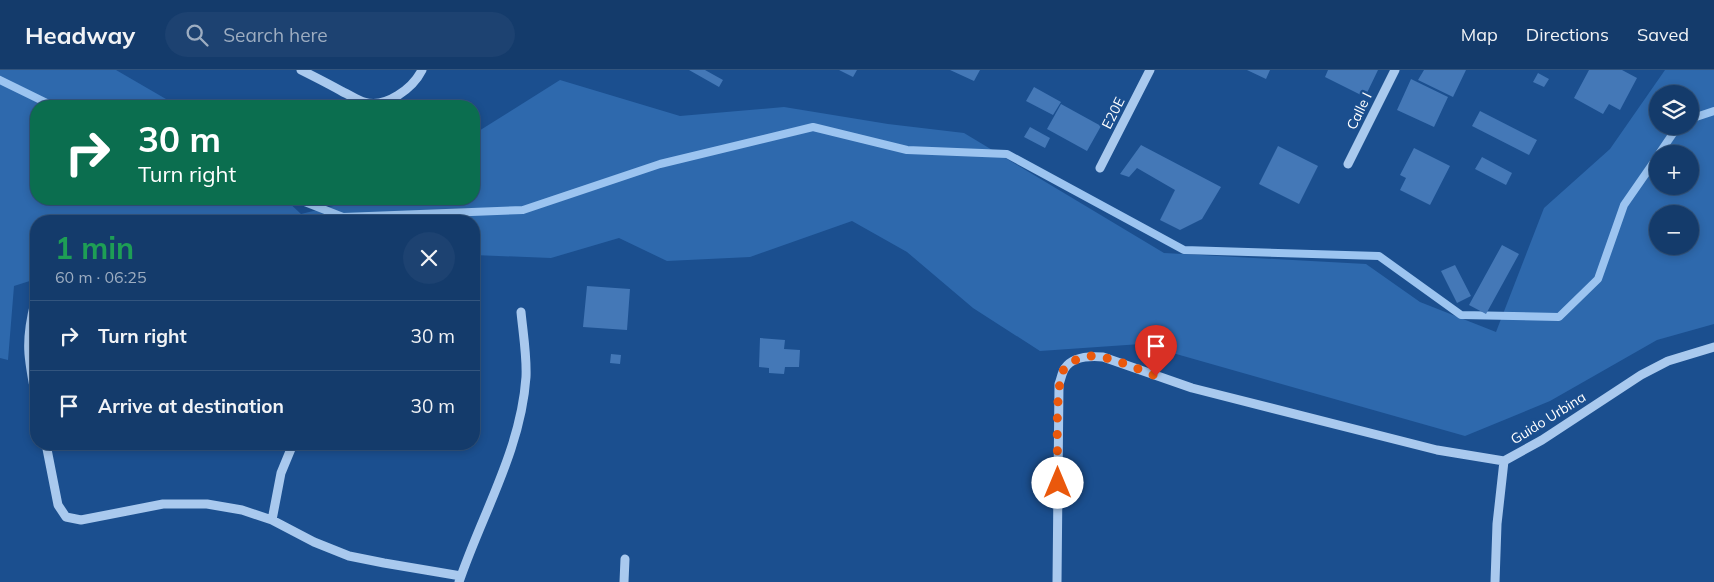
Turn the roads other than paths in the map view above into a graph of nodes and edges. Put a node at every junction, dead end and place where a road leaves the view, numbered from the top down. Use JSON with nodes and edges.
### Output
{"nodes":[{"id":1,"x":301,"y":70,"type":"edge"},
{"id":2,"x":1150,"y":70,"type":"edge"},
{"id":3,"x":1394,"y":70,"type":"edge"},
{"id":4,"x":420,"y":74,"type":"edge"},
{"id":5,"x":360,"y":100,"type":"edge"},
{"id":6,"x":387,"y":100,"type":"edge"},
{"id":7,"x":1348,"y":164,"type":"dead end"},
{"id":8,"x":1100,"y":168,"type":"dead end"},
{"id":9,"x":521,"y":312,"type":"dead end"},
{"id":10,"x":30,"y":323,"type":"edge"},
{"id":11,"x":1714,"y":347,"type":"edge"},
{"id":12,"x":30,"y":367,"type":"edge"},
{"id":13,"x":47,"y":450,"type":"edge"},
{"id":14,"x":290,"y":450,"type":"edge"},
{"id":15,"x":1504,"y":461,"type":"junction"},
{"id":16,"x":272,"y":520,"type":"junction"},
{"id":17,"x":625,"y":559,"type":"dead end"},
{"id":18,"x":460,"y":579,"type":"edge"},
{"id":19,"x":624,"y":582,"type":"edge"},
{"id":20,"x":1057,"y":582,"type":"edge"},
{"id":21,"x":1495,"y":582,"type":"edge"}],
"edges":[{"from":1,"to":5,"type":"street"},
{"from":2,"to":8,"type":"street","name":"E20E"},
{"from":3,"to":7,"type":"street","name":"Calle I"},
{"from":4,"to":6,"type":"street"},
{"from":9,"to":18,"type":"street"},
{"from":10,"to":12,"type":"street"},
{"from":11,"to":15,"type":"street","name":"Guido Urbina"},
{"from":13,"to":16,"type":"street"},
{"from":14,"to":16,"type":"street"},
{"from":15,"to":20,"type":"street"},
{"from":15,"to":21,"type":"street","name":"Guido Urbina"},
{"from":16,"to":18,"type":"street"},
{"from":17,"to":19,"type":"street"}]}
